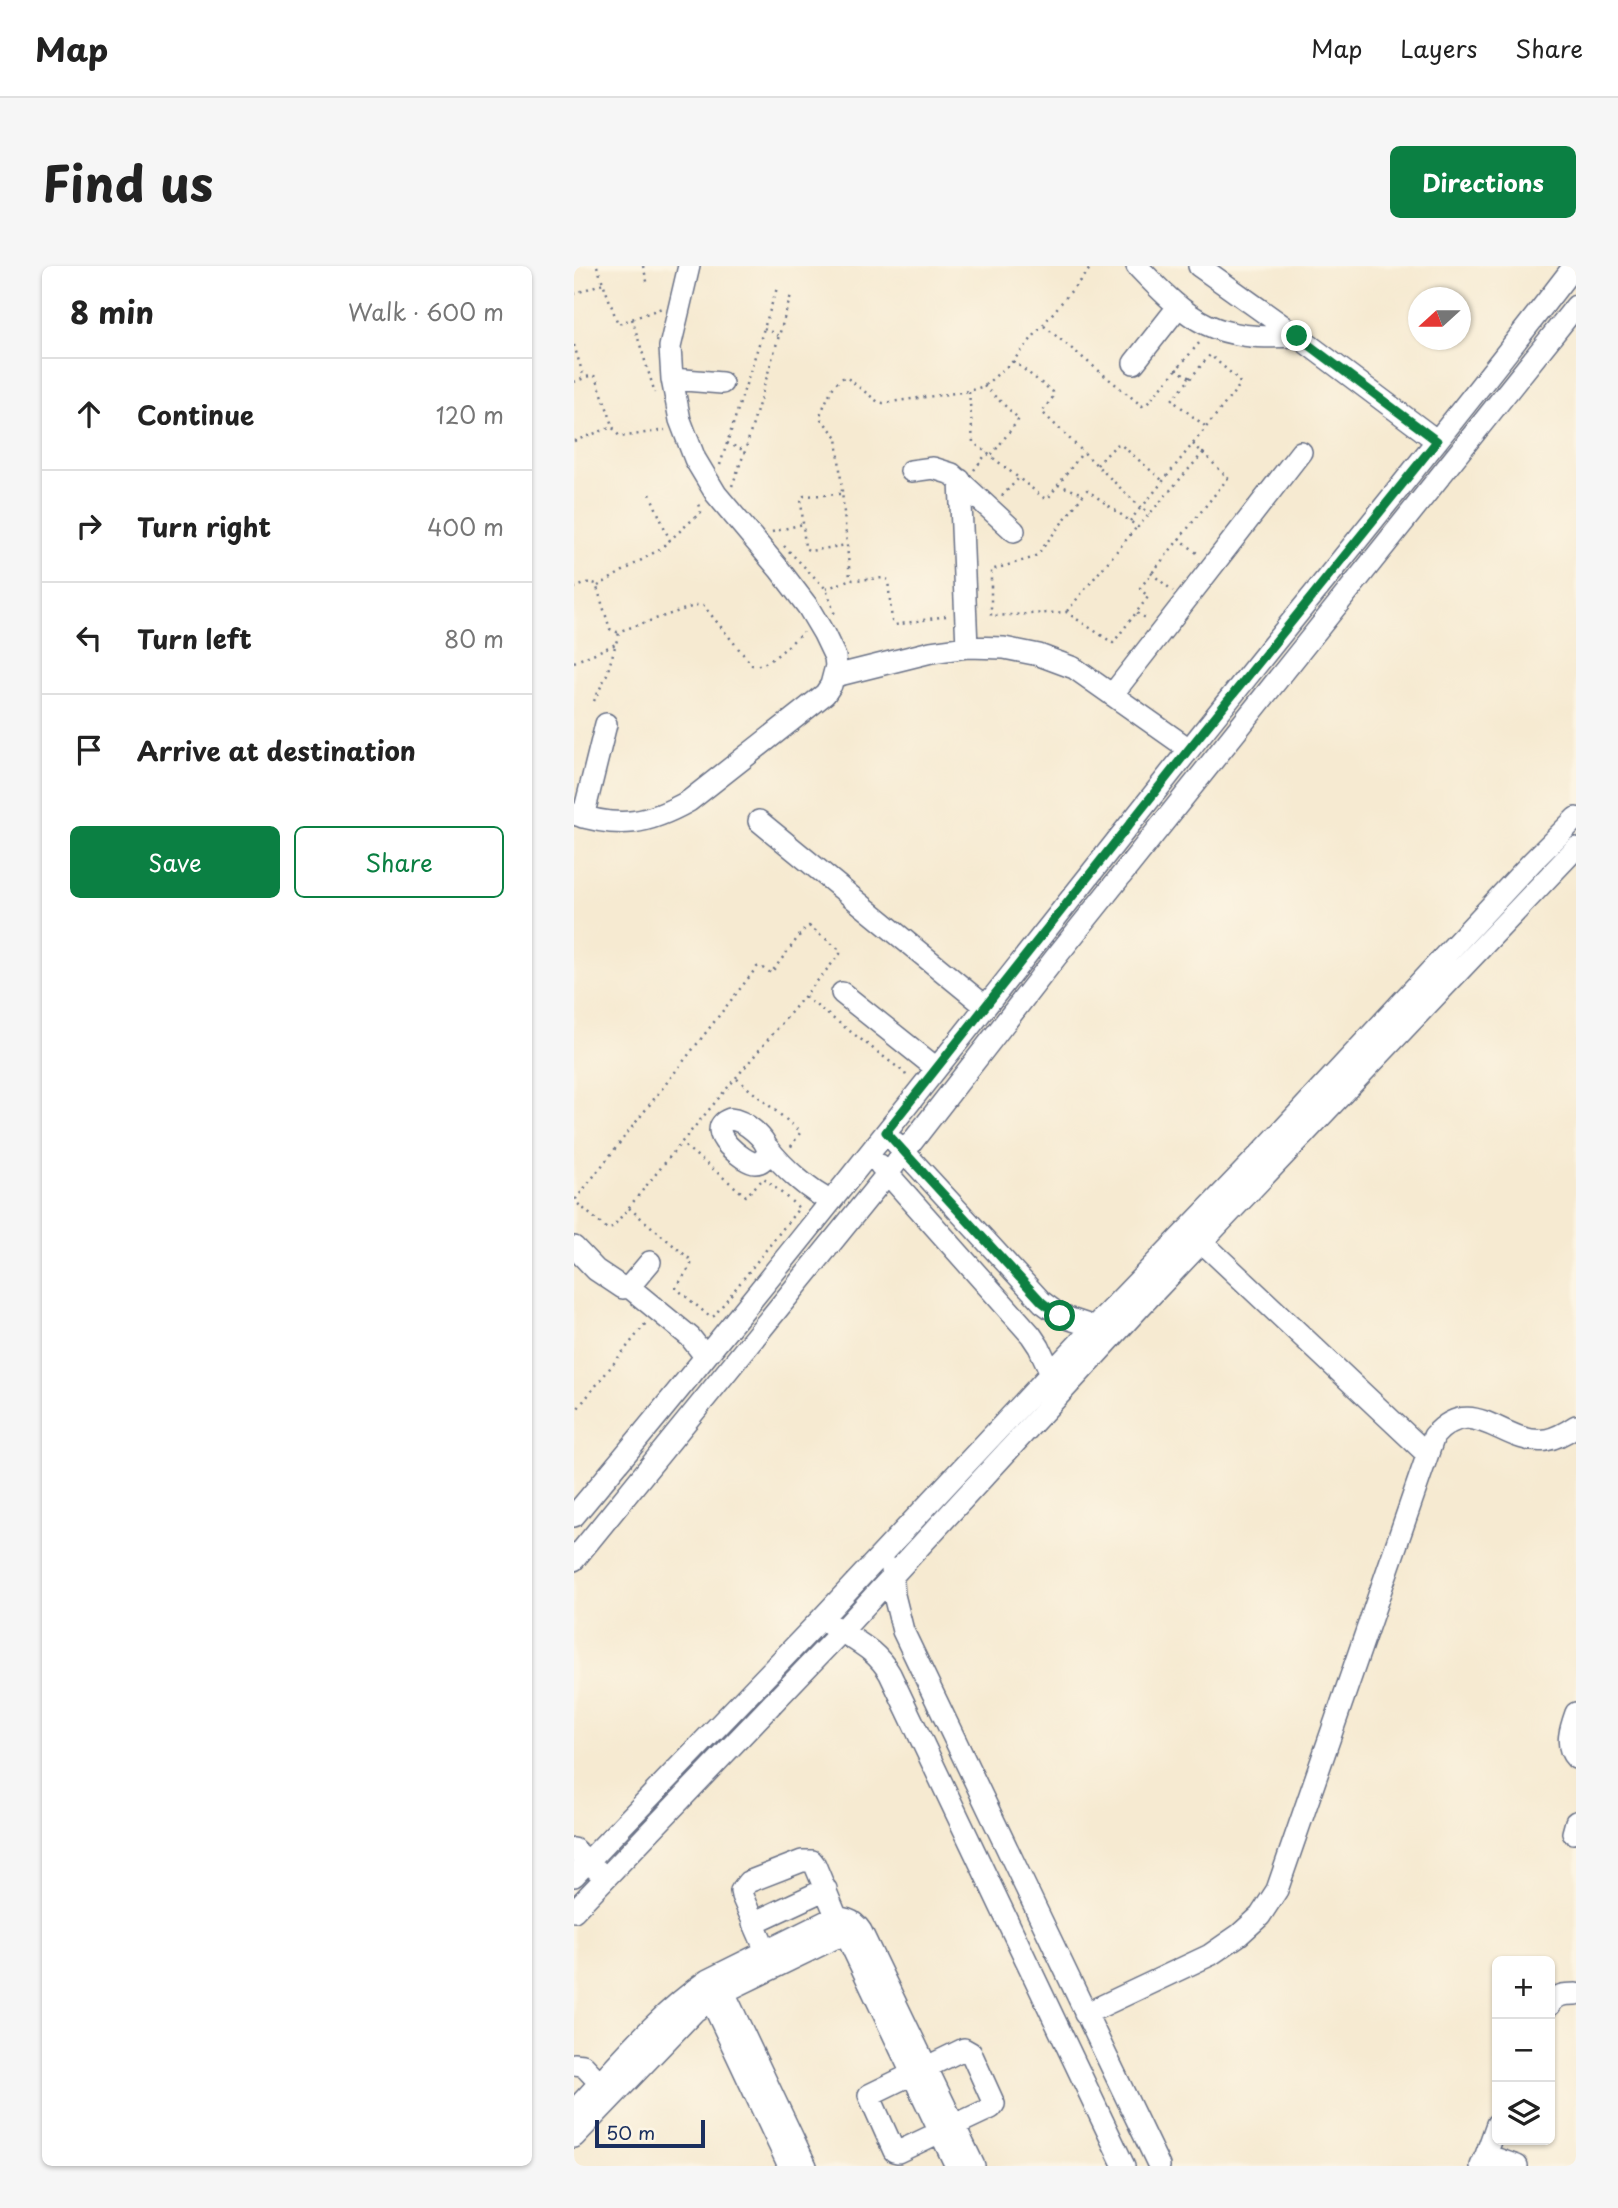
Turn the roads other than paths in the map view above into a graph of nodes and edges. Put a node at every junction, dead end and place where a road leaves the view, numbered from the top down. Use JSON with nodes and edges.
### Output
{"nodes":[{"id":1,"x":690,"y":266,"type":"edge"},
{"id":2,"x":1137,"y":266,"type":"edge"},
{"id":3,"x":1199,"y":266,"type":"edge"},
{"id":4,"x":1570,"y":267,"type":"edge"},
{"id":5,"x":1576,"y":306,"type":"edge"},
{"id":6,"x":1178,"y":307,"type":"junction"},
{"id":7,"x":1297,"y":336,"type":"junction"},
{"id":8,"x":1134,"y":363,"type":"dead end"},
{"id":9,"x":672,"y":379,"type":"junction"},
{"id":10,"x":722,"y":383,"type":"dead end"},
{"id":11,"x":1437,"y":441,"type":"junction"},
{"id":12,"x":1301,"y":452,"type":"dead end"},
{"id":13,"x":911,"y":471,"type":"dead end"},
{"id":14,"x":962,"y":481,"type":"junction"},
{"id":15,"x":1014,"y":531,"type":"dead end"},
{"id":16,"x":967,"y":647,"type":"junction"},
{"id":17,"x":835,"y":676,"type":"junction"},
{"id":18,"x":1112,"y":695,"type":"junction"},
{"id":19,"x":606,"y":724,"type":"dead end"},
{"id":20,"x":1189,"y":749,"type":"junction"},
{"id":21,"x":579,"y":816,"type":"edge"},
{"id":22,"x":1576,"y":818,"type":"edge"},
{"id":23,"x":759,"y":821,"type":"dead end"},
{"id":24,"x":1576,"y":848,"type":"edge"},
{"id":25,"x":842,"y":993,"type":"dead end"},
{"id":26,"x":985,"y":1006,"type":"junction"},
{"id":27,"x":936,"y":1068,"type":"junction"},
{"id":28,"x":886,"y":1132,"type":"junction"},
{"id":29,"x":904,"y":1152,"type":"junction"},
{"id":30,"x":869,"y":1153,"type":"junction"},
{"id":31,"x":763,"y":1156,"type":"dead end"},
{"id":32,"x":888,"y":1173,"type":"junction"},
{"id":33,"x":826,"y":1207,"type":"junction"},
{"id":34,"x":1202,"y":1242,"type":"junction"},
{"id":35,"x":574,"y":1247,"type":"edge"},
{"id":36,"x":650,"y":1262,"type":"dead end"},
{"id":37,"x":633,"y":1283,"type":"junction"},
{"id":38,"x":1133,"y":1301,"type":"junction"},
{"id":39,"x":1094,"y":1327,"type":"junction"},
{"id":40,"x":711,"y":1348,"type":"junction"},
{"id":41,"x":1051,"y":1373,"type":"junction"},
{"id":42,"x":1576,"y":1426,"type":"edge"},
{"id":43,"x":1426,"y":1453,"type":"junction"},
{"id":44,"x":574,"y":1516,"type":"edge"},
{"id":45,"x":889,"y":1546,"type":"junction"},
{"id":46,"x":574,"y":1560,"type":"edge"},
{"id":47,"x":892,"y":1577,"type":"junction"},
{"id":48,"x":822,"y":1618,"type":"junction"},
{"id":49,"x":841,"y":1632,"type":"junction"},
{"id":50,"x":1576,"y":1713,"type":"edge"},
{"id":51,"x":1576,"y":1758,"type":"edge"},
{"id":52,"x":578,"y":1862,"type":"edge"},
{"id":53,"x":605,"y":1877,"type":"junction"},
{"id":54,"x":826,"y":1889,"type":"junction"},
{"id":55,"x":574,"y":1911,"type":"edge"},
{"id":56,"x":753,"y":1923,"type":"junction"},
{"id":57,"x":836,"y":1927,"type":"junction"},
{"id":58,"x":766,"y":1951,"type":"junction"},
{"id":59,"x":1576,"y":1994,"type":"edge"},
{"id":60,"x":718,"y":1996,"type":"junction"},
{"id":61,"x":1555,"y":1998,"type":"edge"},
{"id":62,"x":1085,"y":2014,"type":"junction"},
{"id":63,"x":574,"y":2064,"type":"edge"},
{"id":64,"x":919,"y":2070,"type":"junction"},
{"id":65,"x":600,"y":2083,"type":"junction"},
{"id":66,"x":574,"y":2111,"type":"edge"},
{"id":67,"x":948,"y":2129,"type":"junction"},
{"id":68,"x":574,"y":2137,"type":"edge"},
{"id":69,"x":1492,"y":2138,"type":"edge"},
{"id":70,"x":1484,"y":2160,"type":"edge"},
{"id":71,"x":789,"y":2166,"type":"edge"},
{"id":72,"x":806,"y":2166,"type":"edge"},
{"id":73,"x":956,"y":2166,"type":"edge"},
{"id":74,"x":974,"y":2166,"type":"edge"},
{"id":75,"x":1124,"y":2166,"type":"edge"},
{"id":76,"x":1159,"y":2166,"type":"edge"},
{"id":77,"x":1517,"y":2166,"type":"edge"}],
"edges":[{"from":1,"to":9,"type":"street"},
{"from":2,"to":6,"type":"street"},
{"from":3,"to":7,"type":"street"},
{"from":4,"to":11,"type":"street"},
{"from":5,"to":29,"type":"street"},
{"from":6,"to":7,"type":"street"},
{"from":6,"to":8,"type":"street"},
{"from":7,"to":11,"type":"street"},
{"from":9,"to":10,"type":"street"},
{"from":9,"to":17,"type":"street"},
{"from":11,"to":20,"type":"street"},
{"from":12,"to":18,"type":"street"},
{"from":13,"to":14,"type":"street"},
{"from":14,"to":15,"type":"street"},
{"from":14,"to":16,"type":"street"},
{"from":16,"to":17,"type":"street"},
{"from":16,"to":18,"type":"street"},
{"from":17,"to":21,"type":"street"},
{"from":18,"to":20,"type":"street"},
{"from":19,"to":21,"type":"street"},
{"from":20,"to":26,"type":"street"},
{"from":22,"to":38,"type":"street"},
{"from":23,"to":26,"type":"street"},
{"from":24,"to":34,"type":"street"},
{"from":25,"to":27,"type":"street"},
{"from":26,"to":27,"type":"street"},
{"from":27,"to":28,"type":"street"},
{"from":28,"to":29,"type":"street"},
{"from":28,"to":30,"type":"street"},
{"from":29,"to":32,"type":"street"},
{"from":29,"to":39,"type":"street"},
{"from":30,"to":32,"type":"street"},
{"from":30,"to":33,"type":"street"},
{"from":31,"to":33,"type":"street"},
{"from":32,"to":41,"type":"street"},
{"from":32,"to":46,"type":"street"},
{"from":33,"to":40,"type":"street"},
{"from":34,"to":38,"type":"street"},
{"from":34,"to":43,"type":"street"},
{"from":35,"to":37,"type":"street"},
{"from":36,"to":37,"type":"street"},
{"from":37,"to":40,"type":"street"},
{"from":38,"to":39,"type":"street"},
{"from":38,"to":47,"type":"street"},
{"from":39,"to":41,"type":"street"},
{"from":40,"to":44,"type":"street"},
{"from":41,"to":45,"type":"street"},
{"from":42,"to":43,"type":"street"},
{"from":43,"to":62,"type":"street"},
{"from":45,"to":47,"type":"street"},
{"from":45,"to":48,"type":"street"},
{"from":47,"to":49,"type":"street"},
{"from":47,"to":62,"type":"street"},
{"from":48,"to":49,"type":"street"},
{"from":48,"to":52,"type":"street"},
{"from":49,"to":53,"type":"street"},
{"from":49,"to":75,"type":"street"},
{"from":50,"to":51,"type":"street"},
{"from":52,"to":53,"type":"street"},
{"from":53,"to":55,"type":"street"},
{"from":54,"to":56,"type":"street"},
{"from":54,"to":56,"type":"street"},
{"from":54,"to":57,"type":"street"},
{"from":56,"to":58,"type":"street"},
{"from":57,"to":58,"type":"street"},
{"from":57,"to":60,"type":"street"},
{"from":57,"to":64,"type":"street"},
{"from":58,"to":65,"type":"street"},
{"from":59,"to":61,"type":"street"},
{"from":60,"to":68,"type":"street"},
{"from":60,"to":71,"type":"street"},
{"from":60,"to":72,"type":"street"},
{"from":62,"to":76,"type":"street"},
{"from":63,"to":65,"type":"street"},
{"from":64,"to":67,"type":"street"},
{"from":64,"to":67,"type":"street"},
{"from":64,"to":67,"type":"street"},
{"from":65,"to":66,"type":"street"},
{"from":67,"to":73,"type":"street"},
{"from":67,"to":74,"type":"street"},
{"from":69,"to":70,"type":"street"},
{"from":70,"to":77,"type":"street"}]}
